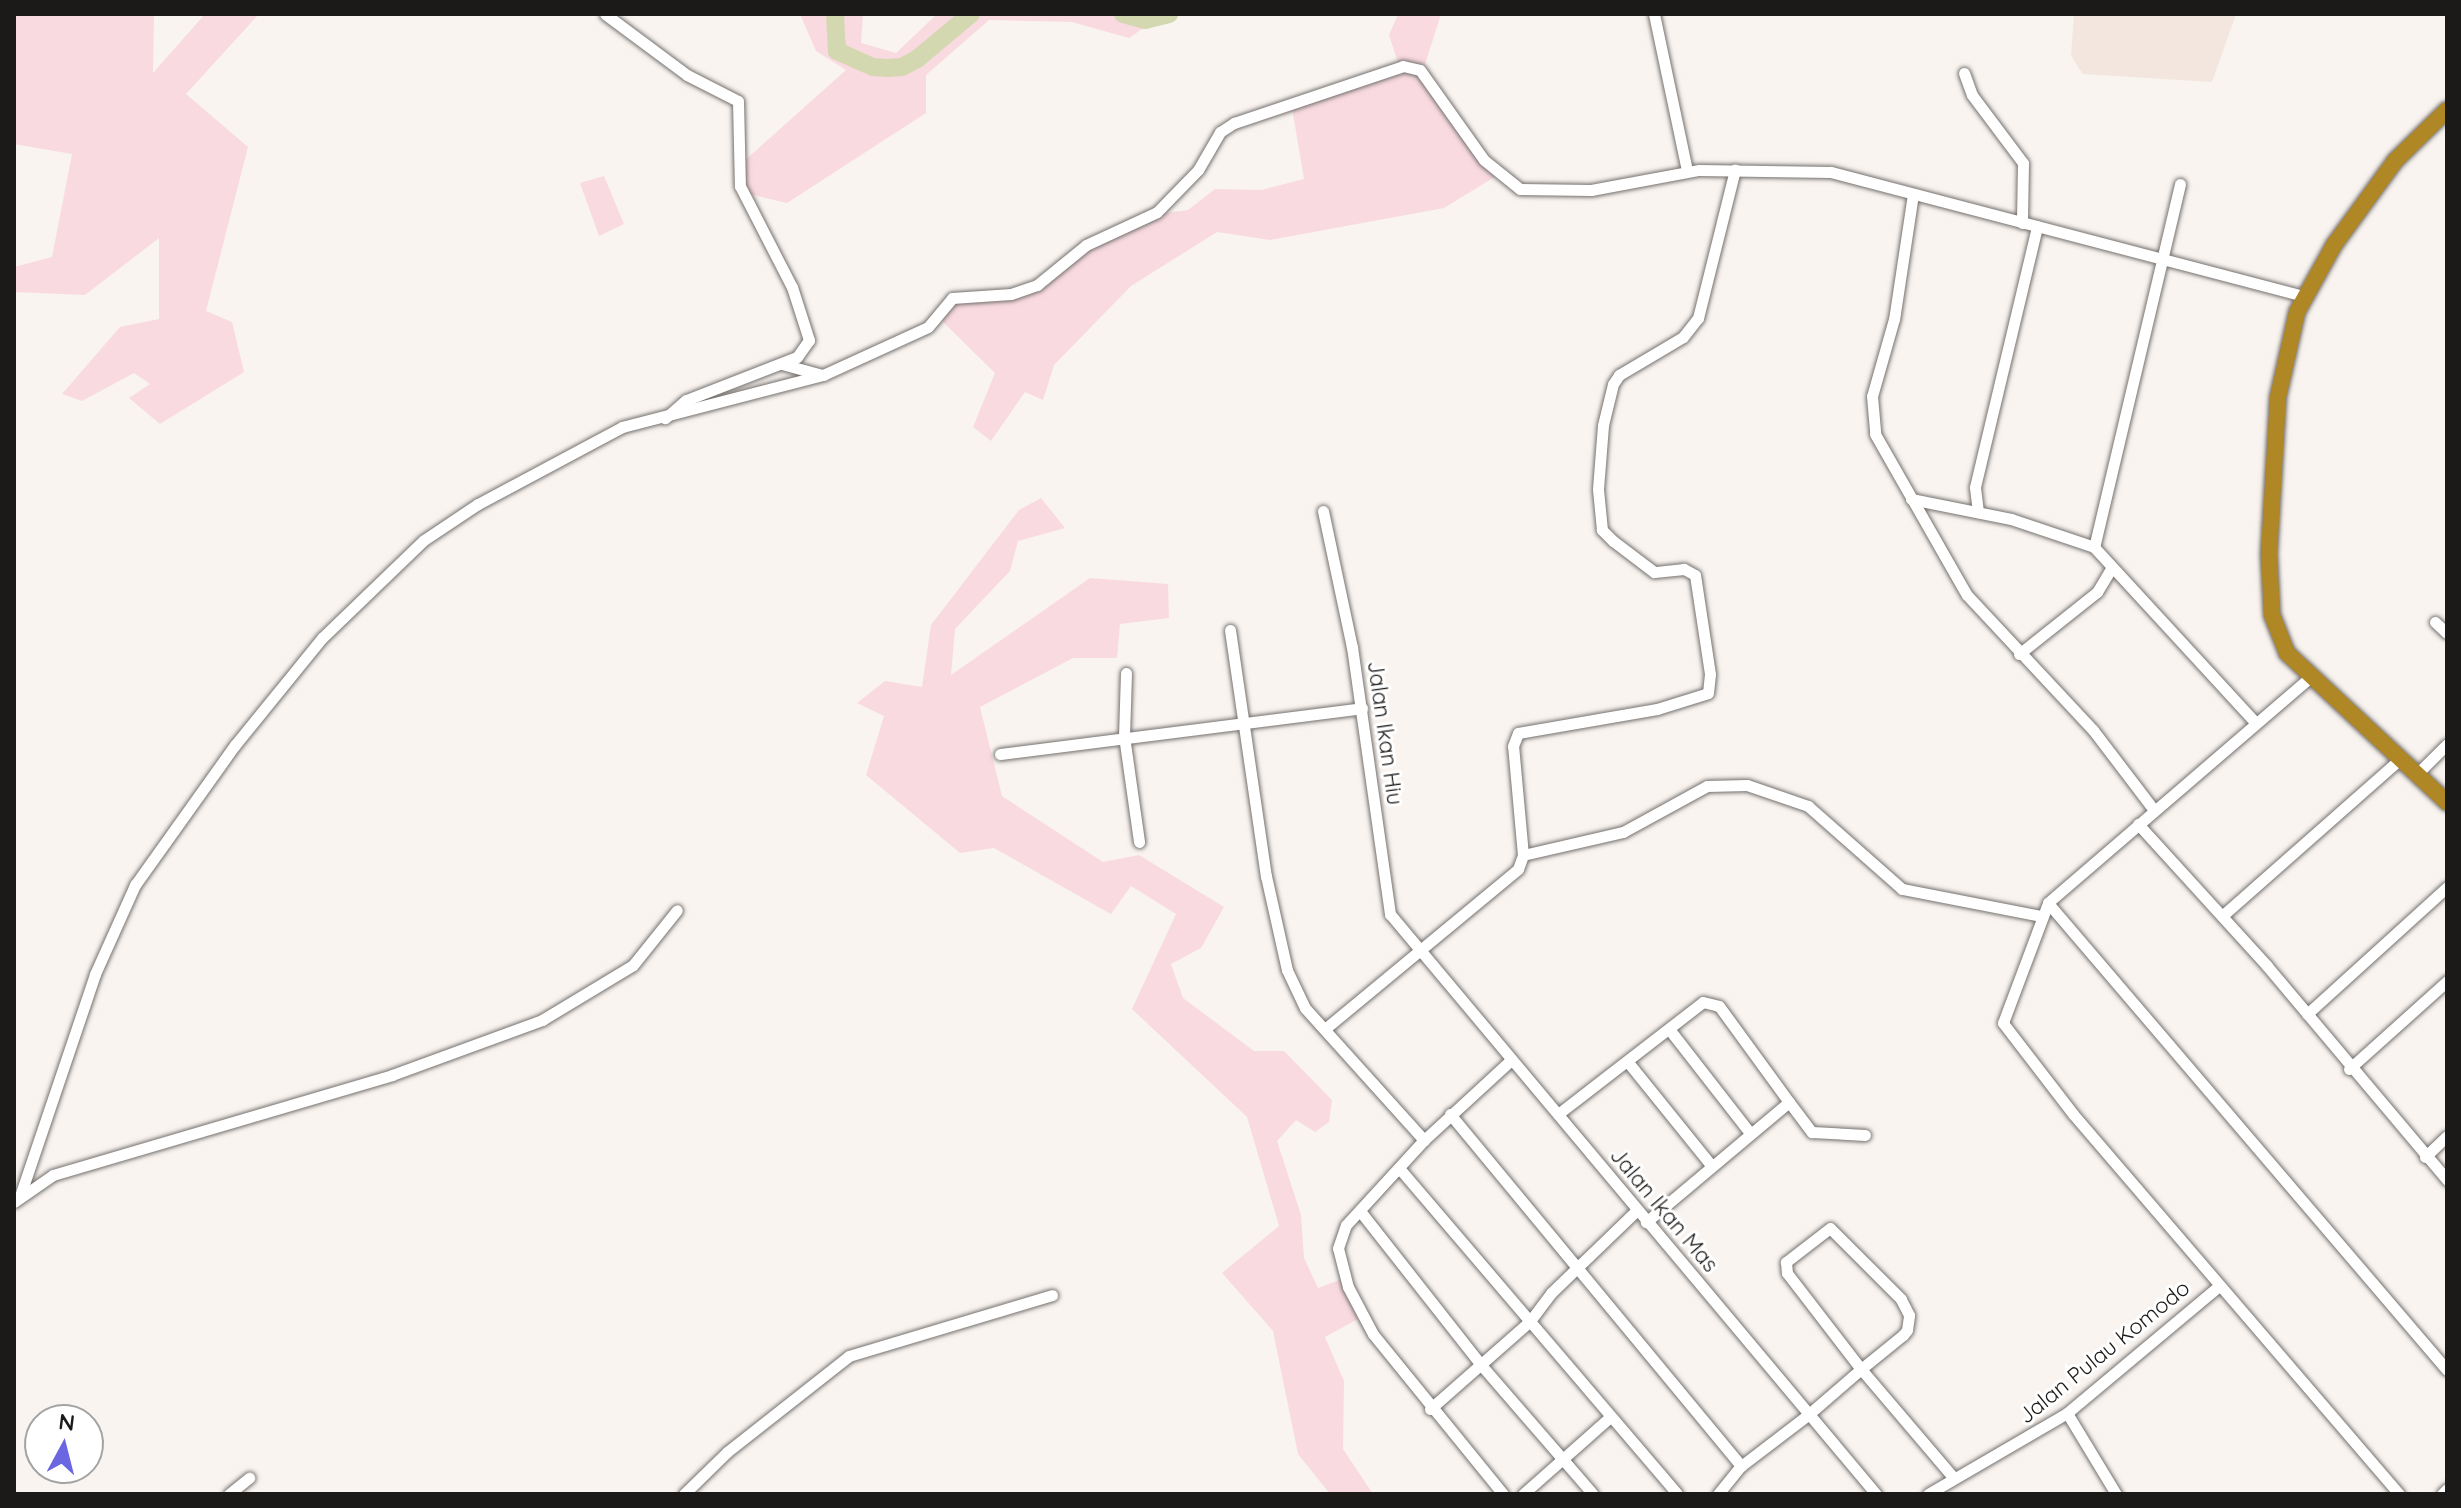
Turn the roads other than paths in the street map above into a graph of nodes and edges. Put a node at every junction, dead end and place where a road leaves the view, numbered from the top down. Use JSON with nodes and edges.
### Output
{"nodes":[{"id":1,"x":605,"y":14,"type":"edge"},
{"id":2,"x":1654,"y":14,"type":"edge"},
{"id":3,"x":1964,"y":73,"type":"dead end"},
{"id":4,"x":2447,"y":110,"type":"edge"},
{"id":5,"x":1735,"y":170,"type":"junction"},
{"id":6,"x":1687,"y":171,"type":"junction"},
{"id":7,"x":2180,"y":184,"type":"dead end"},
{"id":8,"x":1913,"y":194,"type":"junction"},
{"id":9,"x":2022,"y":223,"type":"junction"},
{"id":10,"x":2037,"y":226,"type":"junction"},
{"id":11,"x":2161,"y":258,"type":"junction"},
{"id":12,"x":2303,"y":296,"type":"junction"},
{"id":13,"x":782,"y":364,"type":"junction"},
{"id":14,"x":823,"y":375,"type":"junction"},
{"id":15,"x":664,"y":418,"type":"junction"},
{"id":16,"x":1911,"y":499,"type":"junction"},
{"id":17,"x":1323,"y":511,"type":"dead end"},
{"id":18,"x":1978,"y":512,"type":"junction"},
{"id":19,"x":2094,"y":547,"type":"junction"},
{"id":20,"x":2111,"y":569,"type":"junction"},
{"id":21,"x":2126,"y":584,"type":"junction"},
{"id":22,"x":2097,"y":592,"type":"junction"},
{"id":23,"x":2435,"y":622,"type":"dead end"},
{"id":24,"x":1230,"y":630,"type":"dead end"},
{"id":25,"x":2447,"y":633,"type":"edge"},
{"id":26,"x":2019,"y":654,"type":"junction"},
{"id":27,"x":1126,"y":673,"type":"dead end"},
{"id":28,"x":2308,"y":679,"type":"junction"},
{"id":29,"x":1362,"y":708,"type":"junction"},
{"id":30,"x":1243,"y":720,"type":"junction"},
{"id":31,"x":2255,"y":722,"type":"junction"},
{"id":32,"x":1124,"y":736,"type":"junction"},
{"id":33,"x":2447,"y":744,"type":"edge"},
{"id":34,"x":1000,"y":754,"type":"dead end"},
{"id":35,"x":2399,"y":760,"type":"junction"},
{"id":36,"x":2417,"y":774,"type":"junction"},
{"id":37,"x":2447,"y":802,"type":"edge"},
{"id":38,"x":2154,"y":810,"type":"junction"},
{"id":39,"x":2138,"y":824,"type":"junction"},
{"id":40,"x":1139,"y":842,"type":"dead end"},
{"id":41,"x":1523,"y":855,"type":"junction"},
{"id":42,"x":2447,"y":887,"type":"edge"},
{"id":43,"x":2048,"y":903,"type":"junction"},
{"id":44,"x":677,"y":910,"type":"dead end"},
{"id":45,"x":2041,"y":916,"type":"junction"},
{"id":46,"x":2222,"y":916,"type":"junction"},
{"id":47,"x":1421,"y":952,"type":"junction"},
{"id":48,"x":2447,"y":981,"type":"edge"},
{"id":49,"x":2307,"y":1014,"type":"junction"},
{"id":50,"x":1326,"y":1028,"type":"junction"},
{"id":51,"x":1669,"y":1029,"type":"junction"},
{"id":52,"x":1511,"y":1060,"type":"junction"},
{"id":53,"x":1627,"y":1061,"type":"junction"},
{"id":54,"x":2349,"y":1069,"type":"junction"},
{"id":55,"x":1789,"y":1102,"type":"junction"},
{"id":56,"x":1450,"y":1114,"type":"junction"},
{"id":57,"x":1558,"y":1114,"type":"junction"},
{"id":58,"x":1750,"y":1133,"type":"junction"},
{"id":59,"x":1865,"y":1135,"type":"dead end"},
{"id":60,"x":2447,"y":1136,"type":"edge"},
{"id":61,"x":1424,"y":1140,"type":"junction"},
{"id":62,"x":2425,"y":1157,"type":"junction"},
{"id":63,"x":1710,"y":1164,"type":"junction"},
{"id":64,"x":1399,"y":1168,"type":"junction"},
{"id":65,"x":2447,"y":1180,"type":"edge"},
{"id":66,"x":17,"y":1199,"type":"edge"},
{"id":67,"x":1360,"y":1211,"type":"junction"},
{"id":68,"x":1635,"y":1212,"type":"junction"},
{"id":69,"x":1646,"y":1222,"type":"junction"},
{"id":70,"x":1577,"y":1268,"type":"junction"},
{"id":71,"x":2219,"y":1286,"type":"junction"},
{"id":72,"x":1052,"y":1295,"type":"dead end"},
{"id":73,"x":1530,"y":1321,"type":"junction"},
{"id":74,"x":1482,"y":1366,"type":"junction"},
{"id":75,"x":1861,"y":1369,"type":"junction"},
{"id":76,"x":2447,"y":1370,"type":"edge"},
{"id":77,"x":1430,"y":1409,"type":"junction"},
{"id":78,"x":2067,"y":1413,"type":"junction"},
{"id":79,"x":1809,"y":1414,"type":"junction"},
{"id":80,"x":1610,"y":1417,"type":"junction"},
{"id":81,"x":1562,"y":1458,"type":"junction"},
{"id":82,"x":1741,"y":1466,"type":"junction"},
{"id":83,"x":1953,"y":1477,"type":"junction"},
{"id":84,"x":249,"y":1478,"type":"dead end"},
{"id":85,"x":2447,"y":1489,"type":"edge"},
{"id":86,"x":1726,"y":1492,"type":"edge"},
{"id":87,"x":229,"y":1494,"type":"edge"},
{"id":88,"x":684,"y":1494,"type":"edge"},
{"id":89,"x":1503,"y":1494,"type":"edge"},
{"id":90,"x":1523,"y":1494,"type":"edge"},
{"id":91,"x":1593,"y":1494,"type":"edge"},
{"id":92,"x":1677,"y":1494,"type":"edge"},
{"id":93,"x":1876,"y":1494,"type":"edge"},
{"id":94,"x":1928,"y":1494,"type":"edge"},
{"id":95,"x":2116,"y":1494,"type":"edge"},
{"id":96,"x":2399,"y":1494,"type":"edge"},
{"id":97,"x":2442,"y":1494,"type":"edge"}],
"edges":[{"from":1,"to":13,"type":"street"},
{"from":2,"to":6,"type":"street"},
{"from":3,"to":9,"type":"street"},
{"from":4,"to":12,"type":"highway"},
{"from":5,"to":6,"type":"street"},
{"from":5,"to":8,"type":"street"},
{"from":5,"to":41,"type":"street"},
{"from":6,"to":14,"type":"street"},
{"from":7,"to":11,"type":"street"},
{"from":8,"to":9,"type":"street"},
{"from":8,"to":16,"type":"street"},
{"from":9,"to":10,"type":"street"},
{"from":10,"to":11,"type":"street"},
{"from":10,"to":18,"type":"street"},
{"from":11,"to":12,"type":"street"},
{"from":11,"to":19,"type":"street"},
{"from":12,"to":28,"type":"highway"},
{"from":13,"to":14,"type":"street"},
{"from":13,"to":15,"type":"street"},
{"from":14,"to":15,"type":"street"},
{"from":15,"to":66,"type":"street"},
{"from":16,"to":18,"type":"street"},
{"from":16,"to":26,"type":"street"},
{"from":17,"to":29,"type":"street","name":"Jalan Ikan Hiu"},
{"from":18,"to":19,"type":"street"},
{"from":19,"to":20,"type":"street"},
{"from":20,"to":21,"type":"street"},
{"from":20,"to":22,"type":"street"},
{"from":21,"to":22,"type":"street"},
{"from":21,"to":31,"type":"street"},
{"from":22,"to":26,"type":"street"},
{"from":23,"to":25,"type":"street"},
{"from":24,"to":30,"type":"street"},
{"from":26,"to":38,"type":"street"},
{"from":27,"to":32,"type":"street"},
{"from":28,"to":31,"type":"street"},
{"from":28,"to":35,"type":"highway"},
{"from":29,"to":30,"type":"street"},
{"from":29,"to":47,"type":"street","name":"Jalan Ikan Hiu"},
{"from":30,"to":32,"type":"street"},
{"from":30,"to":50,"type":"street"},
{"from":31,"to":38,"type":"street"},
{"from":32,"to":34,"type":"street"},
{"from":32,"to":40,"type":"street"},
{"from":33,"to":36,"type":"street"},
{"from":35,"to":36,"type":"highway"},
{"from":35,"to":46,"type":"street"},
{"from":36,"to":37,"type":"highway"},
{"from":38,"to":39,"type":"street"},
{"from":39,"to":43,"type":"street"},
{"from":39,"to":46,"type":"street"},
{"from":41,"to":45,"type":"street"},
{"from":41,"to":47,"type":"street"},
{"from":42,"to":49,"type":"street"},
{"from":43,"to":45,"type":"street"},
{"from":43,"to":76,"type":"street"},
{"from":44,"to":66,"type":"street"},
{"from":45,"to":71,"type":"street"},
{"from":46,"to":49,"type":"street"},
{"from":47,"to":50,"type":"street"},
{"from":47,"to":52,"type":"street","name":"Jalan Ikan Mas"},
{"from":48,"to":54,"type":"street"},
{"from":49,"to":54,"type":"street"},
{"from":50,"to":61,"type":"street"},
{"from":51,"to":53,"type":"street"},
{"from":51,"to":55,"type":"street"},
{"from":51,"to":58,"type":"street"},
{"from":52,"to":56,"type":"street"},
{"from":52,"to":57,"type":"street","name":"Jalan Ikan Mas"},
{"from":53,"to":57,"type":"street"},
{"from":53,"to":63,"type":"street"},
{"from":54,"to":62,"type":"street"},
{"from":55,"to":58,"type":"street"},
{"from":55,"to":59,"type":"street"},
{"from":56,"to":61,"type":"street"},
{"from":56,"to":70,"type":"street"},
{"from":57,"to":68,"type":"street","name":"Jalan Ikan Mas"},
{"from":58,"to":63,"type":"street"},
{"from":60,"to":62,"type":"street"},
{"from":61,"to":64,"type":"street"},
{"from":62,"to":65,"type":"street"},
{"from":63,"to":69,"type":"street"},
{"from":64,"to":67,"type":"street"},
{"from":64,"to":73,"type":"street"},
{"from":67,"to":74,"type":"street"},
{"from":67,"to":77,"type":"street"},
{"from":68,"to":69,"type":"street","name":"Jalan Ikan Mas"},
{"from":68,"to":70,"type":"street"},
{"from":69,"to":79,"type":"street","name":"Jalan Ikan Mas"},
{"from":70,"to":73,"type":"street"},
{"from":70,"to":82,"type":"street"},
{"from":71,"to":78,"type":"street","name":"Jalan Pulau Komodo"},
{"from":71,"to":96,"type":"street"},
{"from":72,"to":88,"type":"street"},
{"from":73,"to":74,"type":"street"},
{"from":73,"to":80,"type":"street"},
{"from":74,"to":77,"type":"street"},
{"from":74,"to":81,"type":"street"},
{"from":75,"to":75,"type":"street"},
{"from":75,"to":79,"type":"street"},
{"from":75,"to":83,"type":"street"},
{"from":77,"to":89,"type":"street"},
{"from":78,"to":83,"type":"street","name":"Jalan Pulau Komodo"},
{"from":78,"to":95,"type":"street"},
{"from":79,"to":82,"type":"street"},
{"from":79,"to":93,"type":"street","name":"Jalan Ikan Mas"},
{"from":80,"to":81,"type":"street"},
{"from":80,"to":92,"type":"street"},
{"from":81,"to":90,"type":"street"},
{"from":81,"to":91,"type":"street"},
{"from":82,"to":86,"type":"street"},
{"from":83,"to":94,"type":"street","name":"Jalan Pulau Komodo"},
{"from":84,"to":87,"type":"street"},
{"from":85,"to":97,"type":"street"}]}
